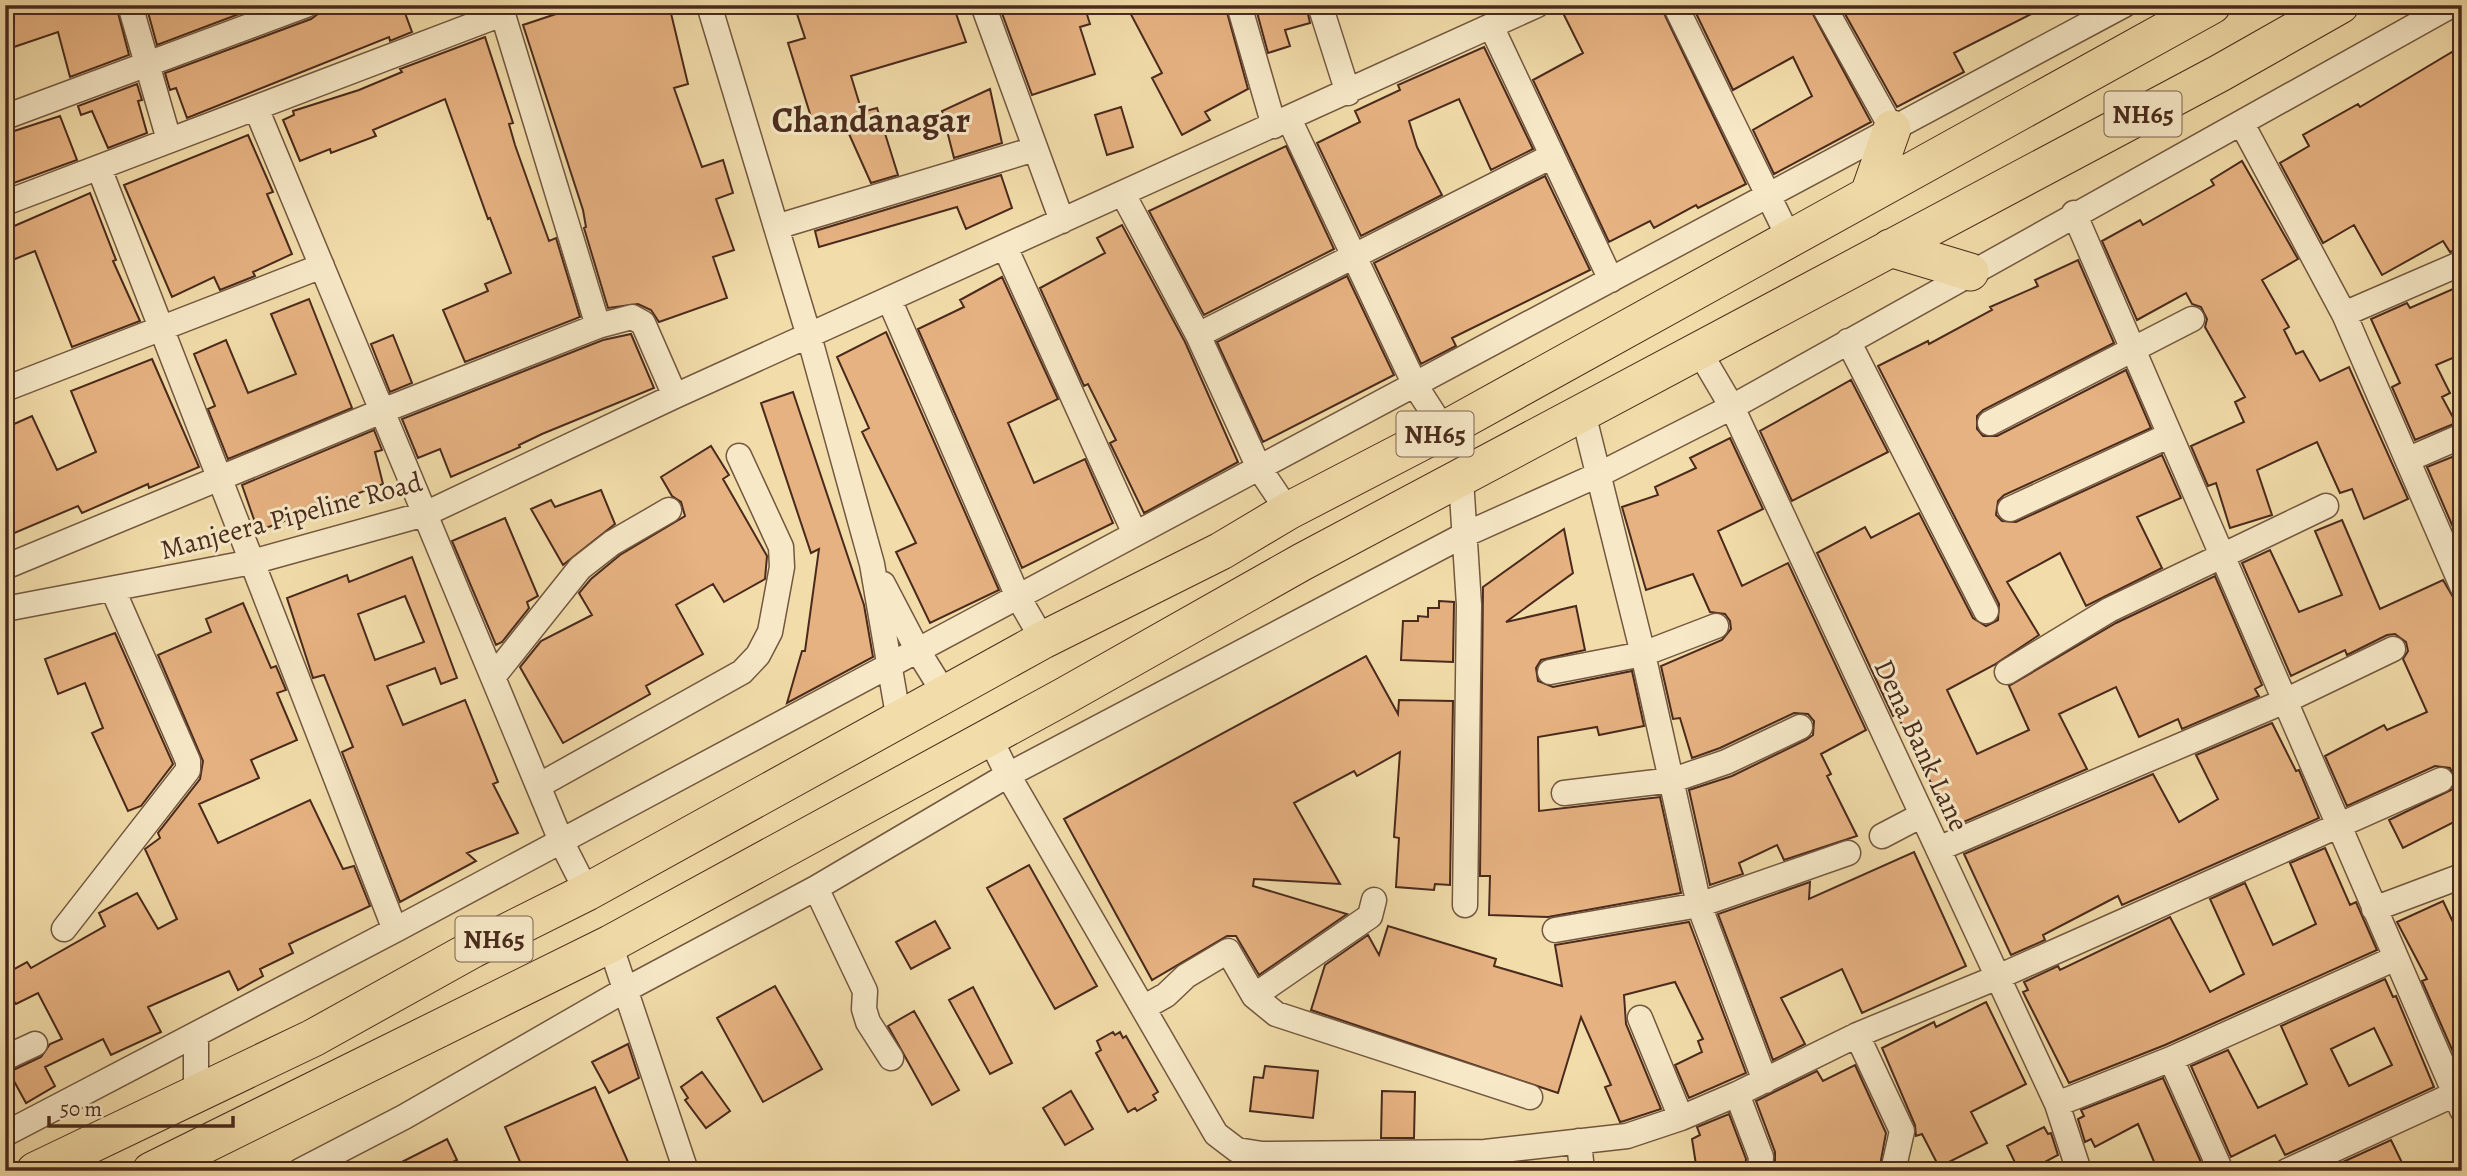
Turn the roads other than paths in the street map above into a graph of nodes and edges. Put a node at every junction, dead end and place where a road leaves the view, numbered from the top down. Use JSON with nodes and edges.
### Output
{"nodes":[{"id":1,"x":130,"y":5,"type":"edge"},
{"id":2,"x":306,"y":5,"type":"edge"},
{"id":3,"x":709,"y":5,"type":"edge"},
{"id":4,"x":984,"y":5,"type":"edge"},
{"id":5,"x":1239,"y":5,"type":"edge"},
{"id":6,"x":1320,"y":5,"type":"edge"},
{"id":7,"x":1537,"y":5,"type":"edge"},
{"id":8,"x":1675,"y":5,"type":"edge"},
{"id":9,"x":1823,"y":5,"type":"edge"},
{"id":10,"x":2124,"y":5,"type":"edge"},
{"id":11,"x":2211,"y":5,"type":"edge"},
{"id":12,"x":2340,"y":5,"type":"edge"},
{"id":13,"x":2452,"y":5,"type":"edge"},
{"id":14,"x":501,"y":10,"type":"edge"},
{"id":15,"x":1492,"y":28,"type":"junction"},
{"id":16,"x":146,"y":63,"type":"junction"},
{"id":17,"x":1348,"y":93,"type":"junction"},
{"id":18,"x":256,"y":108,"type":"junction"},
{"id":19,"x":5,"y":117,"type":"edge"},
{"id":20,"x":1281,"y":122,"type":"junction"},
{"id":21,"x":2242,"y":124,"type":"junction"},
{"id":22,"x":1892,"y":130,"type":"junction"},
{"id":23,"x":169,"y":140,"type":"junction"},
{"id":24,"x":1035,"y":149,"type":"junction"},
{"id":25,"x":1552,"y":156,"type":"junction"},
{"id":26,"x":99,"y":168,"type":"junction"},
{"id":27,"x":1123,"y":194,"type":"junction"},
{"id":28,"x":1869,"y":194,"type":"junction"},
{"id":29,"x":1767,"y":196,"type":"junction"},
{"id":30,"x":5,"y":203,"type":"edge"},
{"id":31,"x":2074,"y":213,"type":"junction"},
{"id":32,"x":1062,"y":221,"type":"junction"},
{"id":33,"x":776,"y":227,"type":"junction"},
{"id":34,"x":1789,"y":239,"type":"junction"},
{"id":35,"x":1005,"y":247,"type":"junction"},
{"id":36,"x":1890,"y":248,"type":"junction"},
{"id":37,"x":1353,"y":255,"type":"junction"},
{"id":38,"x":2462,"y":263,"type":"edge"},
{"id":39,"x":322,"y":266,"type":"junction"},
{"id":40,"x":1970,"y":272,"type":"junction"},
{"id":41,"x":1611,"y":280,"type":"junction"},
{"id":42,"x":889,"y":299,"type":"junction"},
{"id":43,"x":2344,"y":314,"type":"junction"},
{"id":44,"x":2192,"y":319,"type":"dead end"},
{"id":45,"x":598,"y":326,"type":"junction"},
{"id":46,"x":162,"y":330,"type":"junction"},
{"id":47,"x":1198,"y":335,"type":"junction"},
{"id":48,"x":809,"y":336,"type":"junction"},
{"id":49,"x":1848,"y":341,"type":"junction"},
{"id":50,"x":2133,"y":350,"type":"junction"},
{"id":51,"x":1699,"y":351,"type":"junction"},
{"id":52,"x":1415,"y":385,"type":"junction"},
{"id":53,"x":5,"y":389,"type":"edge"},
{"id":54,"x":675,"y":396,"type":"junction"},
{"id":55,"x":1732,"y":407,"type":"junction"},
{"id":56,"x":382,"y":411,"type":"junction"},
{"id":57,"x":1583,"y":413,"type":"junction"},
{"id":58,"x":1990,"y":423,"type":"dead end"},
{"id":59,"x":1444,"y":430,"type":"junction"},
{"id":60,"x":2170,"y":435,"type":"junction"},
{"id":61,"x":2462,"y":436,"type":"edge"},
{"id":62,"x":739,"y":456,"type":"dead end"},
{"id":63,"x":2409,"y":459,"type":"junction"},
{"id":64,"x":1259,"y":468,"type":"junction"},
{"id":65,"x":1600,"y":474,"type":"junction"},
{"id":66,"x":219,"y":479,"type":"junction"},
{"id":67,"x":1461,"y":479,"type":"junction"},
{"id":68,"x":2326,"y":506,"type":"dead end"},
{"id":69,"x":2010,"y":509,"type":"dead end"},
{"id":70,"x":669,"y":510,"type":"dead end"},
{"id":71,"x":1288,"y":511,"type":"junction"},
{"id":72,"x":425,"y":514,"type":"junction"},
{"id":73,"x":1135,"y":534,"type":"junction"},
{"id":74,"x":1464,"y":535,"type":"junction"},
{"id":75,"x":1221,"y":551,"type":"junction"},
{"id":76,"x":2222,"y":555,"type":"junction"},
{"id":77,"x":252,"y":562,"type":"junction"},
{"id":78,"x":872,"y":564,"type":"junction"},
{"id":79,"x":5,"y":568,"type":"edge"},
{"id":80,"x":2462,"y":586,"type":"edge"},
{"id":81,"x":113,"y":590,"type":"junction"},
{"id":82,"x":1242,"y":596,"type":"junction"},
{"id":83,"x":1018,"y":597,"type":"junction"},
{"id":84,"x":5,"y":609,"type":"edge"},
{"id":85,"x":1986,"y":611,"type":"dead end"},
{"id":86,"x":1716,"y":626,"type":"dead end"},
{"id":87,"x":1043,"y":640,"type":"junction"},
{"id":88,"x":2393,"y":649,"type":"dead end"},
{"id":89,"x":918,"y":651,"type":"junction"},
{"id":90,"x":1643,"y":654,"type":"junction"},
{"id":91,"x":889,"y":666,"type":"junction"},
{"id":92,"x":1550,"y":672,"type":"dead end"},
{"id":93,"x":2007,"y":672,"type":"dead end"},
{"id":94,"x":493,"y":677,"type":"junction"},
{"id":95,"x":946,"y":696,"type":"junction"},
{"id":96,"x":2285,"y":701,"type":"junction"},
{"id":97,"x":899,"y":721,"type":"junction"},
{"id":98,"x":1800,"y":727,"type":"dead end"},
{"id":99,"x":989,"y":736,"type":"junction"},
{"id":100,"x":1008,"y":775,"type":"junction"},
{"id":101,"x":1673,"y":780,"type":"junction"},
{"id":102,"x":2441,"y":780,"type":"dead end"},
{"id":103,"x":538,"y":786,"type":"junction"},
{"id":104,"x":1564,"y":793,"type":"dead end"},
{"id":105,"x":1922,"y":815,"type":"junction"},
{"id":106,"x":2338,"y":825,"type":"junction"},
{"id":107,"x":1882,"y":836,"type":"dead end"},
{"id":108,"x":561,"y":841,"type":"junction"},
{"id":109,"x":1938,"y":849,"type":"junction"},
{"id":110,"x":1848,"y":853,"type":"dead end"},
{"id":111,"x":2462,"y":876,"type":"edge"},
{"id":112,"x":816,"y":888,"type":"junction"},
{"id":113,"x":587,"y":892,"type":"junction"},
{"id":114,"x":1374,"y":900,"type":"dead end"},
{"id":115,"x":1465,"y":905,"type":"dead end"},
{"id":116,"x":1699,"y":905,"type":"junction"},
{"id":117,"x":2374,"y":909,"type":"junction"},
{"id":118,"x":64,"y":929,"type":"dead end"},
{"id":119,"x":395,"y":930,"type":"junction"},
{"id":120,"x":1555,"y":930,"type":"dead end"},
{"id":121,"x":610,"y":944,"type":"junction"},
{"id":122,"x":2396,"y":958,"type":"junction"},
{"id":123,"x":1997,"y":977,"type":"junction"},
{"id":124,"x":625,"y":990,"type":"junction"},
{"id":125,"x":1254,"y":996,"type":"junction"},
{"id":126,"x":1143,"y":1008,"type":"junction"},
{"id":127,"x":1640,"y":1018,"type":"dead end"},
{"id":128,"x":344,"y":1020,"type":"junction"},
{"id":129,"x":196,"y":1035,"type":"junction"},
{"id":130,"x":1857,"y":1035,"type":"junction"},
{"id":131,"x":35,"y":1044,"type":"dead end"},
{"id":132,"x":5,"y":1058,"type":"edge"},
{"id":133,"x":891,"y":1058,"type":"dead end"},
{"id":134,"x":2172,"y":1059,"type":"junction"},
{"id":135,"x":363,"y":1066,"type":"junction"},
{"id":136,"x":1765,"y":1081,"type":"junction"},
{"id":137,"x":2456,"y":1086,"type":"edge"},
{"id":138,"x":1737,"y":1094,"type":"junction"},
{"id":139,"x":196,"y":1095,"type":"junction"},
{"id":140,"x":1530,"y":1097,"type":"dead end"},
{"id":141,"x":2057,"y":1104,"type":"junction"},
{"id":142,"x":1681,"y":1118,"type":"junction"},
{"id":143,"x":5,"y":1134,"type":"edge"},
{"id":144,"x":1579,"y":1141,"type":"junction"},
{"id":145,"x":1486,"y":1161,"type":"edge"},
{"id":146,"x":1354,"y":1163,"type":"edge"},
{"id":147,"x":35,"y":1171,"type":"edge"},
{"id":148,"x":151,"y":1171,"type":"edge"},
{"id":149,"x":300,"y":1171,"type":"edge"},
{"id":150,"x":686,"y":1171,"type":"edge"},
{"id":151,"x":1582,"y":1171,"type":"edge"},
{"id":152,"x":1760,"y":1171,"type":"edge"},
{"id":153,"x":1893,"y":1171,"type":"edge"},
{"id":154,"x":2079,"y":1171,"type":"edge"},
{"id":155,"x":2221,"y":1171,"type":"edge"},
{"id":156,"x":2287,"y":1171,"type":"edge"}],
"edges":[{"from":1,"to":16,"type":"street"},
{"from":2,"to":16,"type":"street"},
{"from":3,"to":33,"type":"street"},
{"from":4,"to":24,"type":"street"},
{"from":5,"to":20,"type":"street"},
{"from":6,"to":17,"type":"street"},
{"from":7,"to":15,"type":"street","name":"Manjeera Pipeline Road"},
{"from":8,"to":29,"type":"street"},
{"from":9,"to":22,"type":"street"},
{"from":10,"to":22,"type":"street"},
{"from":11,"to":28,"type":"highway","number":"NH65"},
{"from":12,"to":36,"type":"highway","number":"NH65"},
{"from":13,"to":21,"type":"street"},
{"from":14,"to":18,"type":"street"},
{"from":14,"to":45,"type":"street"},
{"from":15,"to":17,"type":"street","name":"Manjeera Pipeline Road"},
{"from":15,"to":25,"type":"street"},
{"from":16,"to":19,"type":"street"},
{"from":16,"to":23,"type":"street"},
{"from":17,"to":20,"type":"street","name":"Manjeera Pipeline Road"},
{"from":18,"to":23,"type":"street"},
{"from":18,"to":39,"type":"street"},
{"from":20,"to":27,"type":"street","name":"Manjeera Pipeline Road"},
{"from":20,"to":37,"type":"street"},
{"from":21,"to":31,"type":"street"},
{"from":21,"to":43,"type":"street"},
{"from":22,"to":28,"type":"highway"},
{"from":22,"to":29,"type":"street"},
{"from":23,"to":26,"type":"street"},
{"from":24,"to":32,"type":"street"},
{"from":24,"to":33,"type":"street"},
{"from":25,"to":37,"type":"street"},
{"from":25,"to":41,"type":"street"},
{"from":26,"to":30,"type":"street"},
{"from":26,"to":46,"type":"street"},
{"from":27,"to":32,"type":"street","name":"Manjeera Pipeline Road"},
{"from":27,"to":47,"type":"street"},
{"from":28,"to":34,"type":"highway","number":"NH65"},
{"from":29,"to":34,"type":"street"},
{"from":29,"to":41,"type":"street"},
{"from":31,"to":40,"type":"street"},
{"from":31,"to":50,"type":"street"},
{"from":32,"to":35,"type":"street","name":"Manjeera Pipeline Road"},
{"from":33,"to":48,"type":"street"},
{"from":34,"to":59,"type":"highway","number":"NH65"},
{"from":35,"to":42,"type":"street","name":"Manjeera Pipeline Road"},
{"from":35,"to":73,"type":"street"},
{"from":36,"to":40,"type":"highway"},
{"from":36,"to":51,"type":"highway","number":"NH65"},
{"from":37,"to":47,"type":"street"},
{"from":37,"to":52,"type":"street"},
{"from":38,"to":43,"type":"street"},
{"from":39,"to":46,"type":"street"},
{"from":39,"to":56,"type":"street"},
{"from":40,"to":49,"type":"street"},
{"from":41,"to":52,"type":"street"},
{"from":42,"to":48,"type":"street","name":"Manjeera Pipeline Road"},
{"from":42,"to":83,"type":"street"},
{"from":43,"to":63,"type":"street"},
{"from":44,"to":50,"type":"street"},
{"from":45,"to":54,"type":"street"},
{"from":45,"to":56,"type":"street"},
{"from":46,"to":53,"type":"street"},
{"from":46,"to":66,"type":"street"},
{"from":47,"to":64,"type":"street"},
{"from":48,"to":54,"type":"street","name":"Manjeera Pipeline Road"},
{"from":48,"to":78,"type":"street"},
{"from":49,"to":55,"type":"street"},
{"from":49,"to":85,"type":"street"},
{"from":50,"to":58,"type":"street"},
{"from":50,"to":60,"type":"street"},
{"from":51,"to":55,"type":"street","name":"Dena Bank Lane"},
{"from":51,"to":57,"type":"highway","number":"NH65"},
{"from":52,"to":59,"type":"street"},
{"from":52,"to":64,"type":"street"},
{"from":54,"to":72,"type":"street","name":"Manjeera Pipeline Road"},
{"from":55,"to":65,"type":"street"},
{"from":55,"to":105,"type":"street","name":"Dena Bank Lane"},
{"from":56,"to":66,"type":"street"},
{"from":56,"to":72,"type":"street"},
{"from":57,"to":65,"type":"street"},
{"from":57,"to":67,"type":"highway","number":"NH65"},
{"from":59,"to":71,"type":"highway","number":"NH65"},
{"from":60,"to":69,"type":"street"},
{"from":60,"to":76,"type":"street"},
{"from":61,"to":63,"type":"street"},
{"from":62,"to":103,"type":"street"},
{"from":63,"to":80,"type":"street"},
{"from":64,"to":71,"type":"street"},
{"from":64,"to":73,"type":"street"},
{"from":65,"to":74,"type":"street"},
{"from":65,"to":90,"type":"street"},
{"from":66,"to":77,"type":"street"},
{"from":66,"to":79,"type":"street"},
{"from":67,"to":74,"type":"street"},
{"from":67,"to":82,"type":"highway","number":"NH65"},
{"from":68,"to":76,"type":"street"},
{"from":70,"to":94,"type":"street"},
{"from":71,"to":75,"type":"highway","number":"NH65"},
{"from":72,"to":77,"type":"street","name":"Manjeera Pipeline Road"},
{"from":72,"to":94,"type":"street"},
{"from":73,"to":83,"type":"street"},
{"from":74,"to":100,"type":"street"},
{"from":74,"to":115,"type":"street"},
{"from":75,"to":82,"type":"highway"},
{"from":75,"to":87,"type":"highway","number":"NH65"},
{"from":76,"to":93,"type":"street"},
{"from":76,"to":96,"type":"street"},
{"from":77,"to":81,"type":"street","name":"Manjeera Pipeline Road"},
{"from":77,"to":119,"type":"street"},
{"from":78,"to":89,"type":"street"},
{"from":78,"to":91,"type":"street"},
{"from":81,"to":84,"type":"street","name":"Manjeera Pipeline Road"},
{"from":81,"to":118,"type":"street"},
{"from":82,"to":99,"type":"highway","number":"NH65"},
{"from":83,"to":87,"type":"street"},
{"from":83,"to":89,"type":"street"},
{"from":86,"to":90,"type":"street"},
{"from":87,"to":95,"type":"highway","number":"NH65"},
{"from":88,"to":96,"type":"street"},
{"from":89,"to":91,"type":"street"},
{"from":89,"to":95,"type":"street"},
{"from":90,"to":92,"type":"street"},
{"from":90,"to":101,"type":"street"},
{"from":91,"to":97,"type":"street"},
{"from":91,"to":108,"type":"street"},
{"from":94,"to":103,"type":"street"},
{"from":95,"to":97,"type":"highway","number":"NH65"},
{"from":96,"to":106,"type":"street"},
{"from":96,"to":109,"type":"street"},
{"from":97,"to":113,"type":"highway","number":"NH65"},
{"from":98,"to":101,"type":"street"},
{"from":99,"to":100,"type":"street"},
{"from":99,"to":121,"type":"highway","number":"NH65"},
{"from":100,"to":112,"type":"street"},
{"from":100,"to":126,"type":"street"},
{"from":101,"to":104,"type":"street"},
{"from":101,"to":116,"type":"street"},
{"from":102,"to":106,"type":"street"},
{"from":103,"to":108,"type":"street"},
{"from":105,"to":107,"type":"street"},
{"from":105,"to":109,"type":"street","name":"Dena Bank Lane"},
{"from":106,"to":117,"type":"street"},
{"from":106,"to":123,"type":"street"},
{"from":108,"to":113,"type":"street"},
{"from":108,"to":119,"type":"street"},
{"from":109,"to":123,"type":"street","name":"Dena Bank Lane"},
{"from":110,"to":116,"type":"street"},
{"from":111,"to":117,"type":"street"},
{"from":112,"to":124,"type":"street"},
{"from":112,"to":133,"type":"street"},
{"from":113,"to":128,"type":"highway","number":"NH65"},
{"from":114,"to":125,"type":"street"},
{"from":116,"to":120,"type":"street"},
{"from":116,"to":136,"type":"street"},
{"from":117,"to":122,"type":"street"},
{"from":119,"to":129,"type":"street"},
{"from":121,"to":124,"type":"street"},
{"from":121,"to":135,"type":"highway","number":"NH65"},
{"from":122,"to":134,"type":"street"},
{"from":122,"to":137,"type":"street"},
{"from":123,"to":130,"type":"street"},
{"from":123,"to":141,"type":"street","name":"Dena Bank Lane"},
{"from":124,"to":149,"type":"street"},
{"from":124,"to":150,"type":"street"},
{"from":125,"to":126,"type":"street"},
{"from":125,"to":140,"type":"street"},
{"from":126,"to":146,"type":"street"},
{"from":127,"to":142,"type":"street"},
{"from":128,"to":135,"type":"highway"},
{"from":128,"to":139,"type":"highway","number":"NH65"},
{"from":129,"to":139,"type":"street"},
{"from":129,"to":143,"type":"street"},
{"from":130,"to":136,"type":"street"},
{"from":130,"to":153,"type":"street"},
{"from":131,"to":132,"type":"street"},
{"from":134,"to":141,"type":"street"},
{"from":134,"to":155,"type":"street"},
{"from":135,"to":148,"type":"highway","number":"NH65"},
{"from":136,"to":138,"type":"street"},
{"from":137,"to":156,"type":"street"},
{"from":138,"to":142,"type":"street"},
{"from":138,"to":152,"type":"street"},
{"from":139,"to":147,"type":"highway","number":"NH65"},
{"from":141,"to":154,"type":"street","name":"Dena Bank Lane"},
{"from":142,"to":144,"type":"street"},
{"from":144,"to":145,"type":"street"},
{"from":144,"to":151,"type":"street"},
{"from":145,"to":146,"type":"street"}]}
